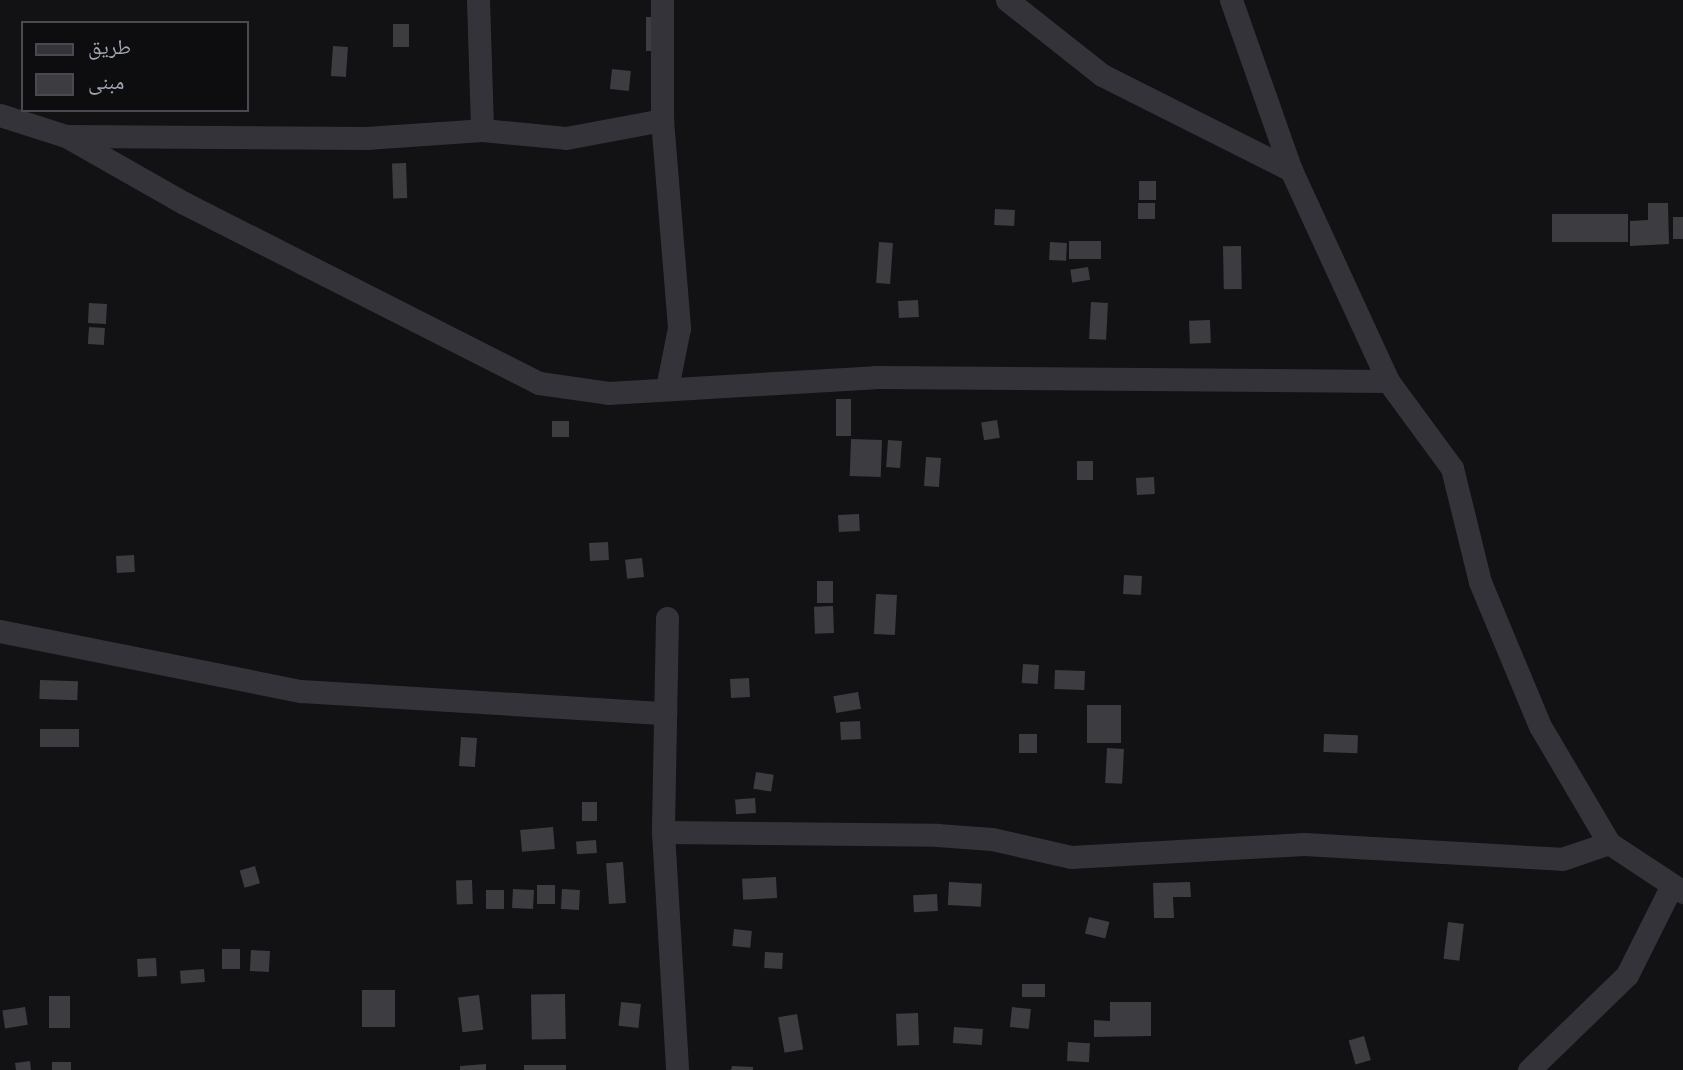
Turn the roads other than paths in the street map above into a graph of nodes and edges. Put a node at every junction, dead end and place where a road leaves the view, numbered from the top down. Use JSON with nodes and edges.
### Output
{"nodes":[{"id":1,"x":478,"y":0,"type":"edge"},
{"id":2,"x":662,"y":0,"type":"edge"},
{"id":3,"x":1007,"y":0,"type":"edge"},
{"id":4,"x":1231,"y":0,"type":"edge"},
{"id":5,"x":0,"y":116,"type":"edge"},
{"id":6,"x":662,"y":120,"type":"junction"},
{"id":7,"x":482,"y":130,"type":"junction"},
{"id":8,"x":66,"y":136,"type":"junction"},
{"id":9,"x":1291,"y":170,"type":"junction"},
{"id":10,"x":1388,"y":381,"type":"junction"},
{"id":11,"x":667,"y":388,"type":"junction"},
{"id":12,"x":667,"y":618,"type":"dead end"},
{"id":13,"x":0,"y":631,"type":"edge"},
{"id":14,"x":665,"y":713,"type":"junction"},
{"id":15,"x":663,"y":832,"type":"junction"},
{"id":16,"x":1609,"y":843,"type":"junction"},
{"id":17,"x":1677,"y":890,"type":"edge"},
{"id":18,"x":677,"y":1070,"type":"edge"},
{"id":19,"x":1529,"y":1070,"type":"edge"}],
"edges":[{"from":1,"to":7,"type":"street"},
{"from":2,"to":6,"type":"street"},
{"from":3,"to":9,"type":"street"},
{"from":4,"to":9,"type":"street"},
{"from":5,"to":8,"type":"street"},
{"from":6,"to":7,"type":"street"},
{"from":6,"to":11,"type":"street"},
{"from":7,"to":8,"type":"street"},
{"from":8,"to":11,"type":"street"},
{"from":9,"to":10,"type":"street"},
{"from":10,"to":11,"type":"street"},
{"from":10,"to":16,"type":"street"},
{"from":12,"to":14,"type":"street"},
{"from":13,"to":14,"type":"street"},
{"from":14,"to":15,"type":"street"},
{"from":15,"to":16,"type":"street"},
{"from":15,"to":18,"type":"street"},
{"from":16,"to":17,"type":"street"},
{"from":17,"to":19,"type":"street"}]}
